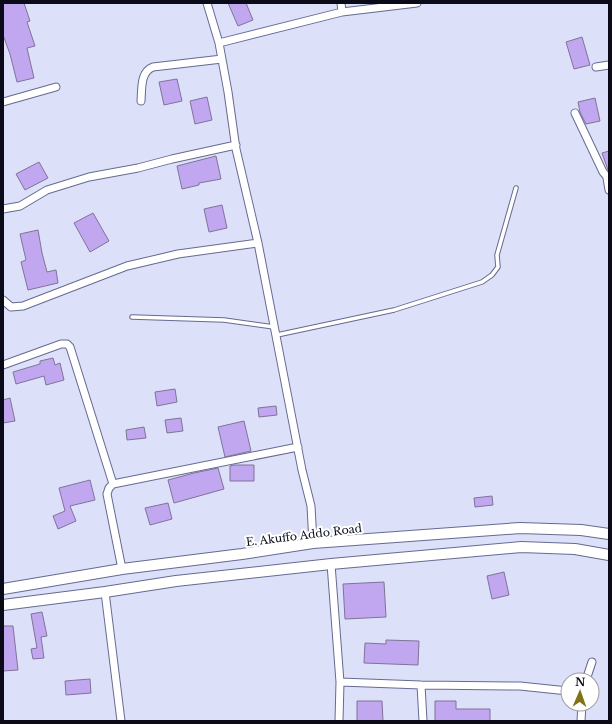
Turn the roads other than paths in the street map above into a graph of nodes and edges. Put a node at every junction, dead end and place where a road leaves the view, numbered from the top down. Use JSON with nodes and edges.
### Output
{"nodes":[{"id":1,"x":207,"y":3,"type":"edge"},
{"id":2,"x":340,"y":3,"type":"edge"},
{"id":3,"x":417,"y":3,"type":"edge"},
{"id":4,"x":342,"y":12,"type":"junction"},
{"id":5,"x":219,"y":43,"type":"junction"},
{"id":6,"x":222,"y":59,"type":"junction"},
{"id":7,"x":609,"y":65,"type":"edge"},
{"id":8,"x":596,"y":67,"type":"dead end"},
{"id":9,"x":56,"y":87,"type":"dead end"},
{"id":10,"x":141,"y":100,"type":"dead end"},
{"id":11,"x":3,"y":102,"type":"edge"},
{"id":12,"x":575,"y":113,"type":"dead end"},
{"id":13,"x":236,"y":145,"type":"junction"},
{"id":14,"x":608,"y":179,"type":"edge"},
{"id":15,"x":516,"y":188,"type":"dead end"},
{"id":16,"x":609,"y":190,"type":"edge"},
{"id":17,"x":3,"y":209,"type":"edge"},
{"id":18,"x":258,"y":243,"type":"junction"},
{"id":19,"x":3,"y":300,"type":"edge"},
{"id":20,"x":132,"y":317,"type":"dead end"},
{"id":21,"x":275,"y":327,"type":"junction"},
{"id":22,"x":277,"y":335,"type":"junction"},
{"id":23,"x":3,"y":365,"type":"edge"},
{"id":24,"x":298,"y":447,"type":"junction"},
{"id":25,"x":113,"y":484,"type":"junction"},
{"id":26,"x":609,"y":534,"type":"edge"},
{"id":27,"x":313,"y":543,"type":"junction"},
{"id":28,"x":609,"y":555,"type":"edge"},
{"id":29,"x":331,"y":564,"type":"junction"},
{"id":30,"x":122,"y":569,"type":"junction"},
{"id":31,"x":3,"y":589,"type":"edge"},
{"id":32,"x":105,"y":592,"type":"junction"},
{"id":33,"x":3,"y":605,"type":"edge"},
{"id":34,"x":592,"y":662,"type":"dead end"},
{"id":35,"x":589,"y":672,"type":"edge"},
{"id":36,"x":340,"y":682,"type":"junction"},
{"id":37,"x":421,"y":685,"type":"junction"},
{"id":38,"x":560,"y":690,"type":"edge"},
{"id":39,"x":121,"y":721,"type":"edge"},
{"id":40,"x":340,"y":721,"type":"edge"},
{"id":41,"x":423,"y":721,"type":"edge"}],
"edges":[{"from":1,"to":5,"type":"street"},
{"from":2,"to":4,"type":"street"},
{"from":3,"to":4,"type":"street"},
{"from":4,"to":5,"type":"street"},
{"from":5,"to":6,"type":"street"},
{"from":6,"to":10,"type":"street"},
{"from":6,"to":13,"type":"street"},
{"from":7,"to":8,"type":"street"},
{"from":9,"to":11,"type":"street"},
{"from":12,"to":14,"type":"street"},
{"from":13,"to":17,"type":"street"},
{"from":13,"to":18,"type":"street"},
{"from":14,"to":16,"type":"street"},
{"from":15,"to":22,"type":"lane"},
{"from":18,"to":19,"type":"street"},
{"from":18,"to":21,"type":"street"},
{"from":20,"to":21,"type":"lane"},
{"from":21,"to":22,"type":"street"},
{"from":22,"to":24,"type":"street"},
{"from":23,"to":25,"type":"street"},
{"from":24,"to":25,"type":"street"},
{"from":24,"to":27,"type":"street"},
{"from":25,"to":30,"type":"street"},
{"from":26,"to":27,"type":"main road","name":"E. Akuffo Addo Road"},
{"from":27,"to":30,"type":"main road","name":"E. Akuffo Addo Road"},
{"from":28,"to":29,"type":"main road"},
{"from":29,"to":32,"type":"main road"},
{"from":29,"to":36,"type":"street"},
{"from":30,"to":31,"type":"main road","name":"E. Akuffo Addo Road"},
{"from":32,"to":33,"type":"main road"},
{"from":32,"to":39,"type":"street"},
{"from":34,"to":35,"type":"street"},
{"from":36,"to":37,"type":"street"},
{"from":36,"to":40,"type":"street"},
{"from":37,"to":38,"type":"street"},
{"from":37,"to":41,"type":"street"}]}
